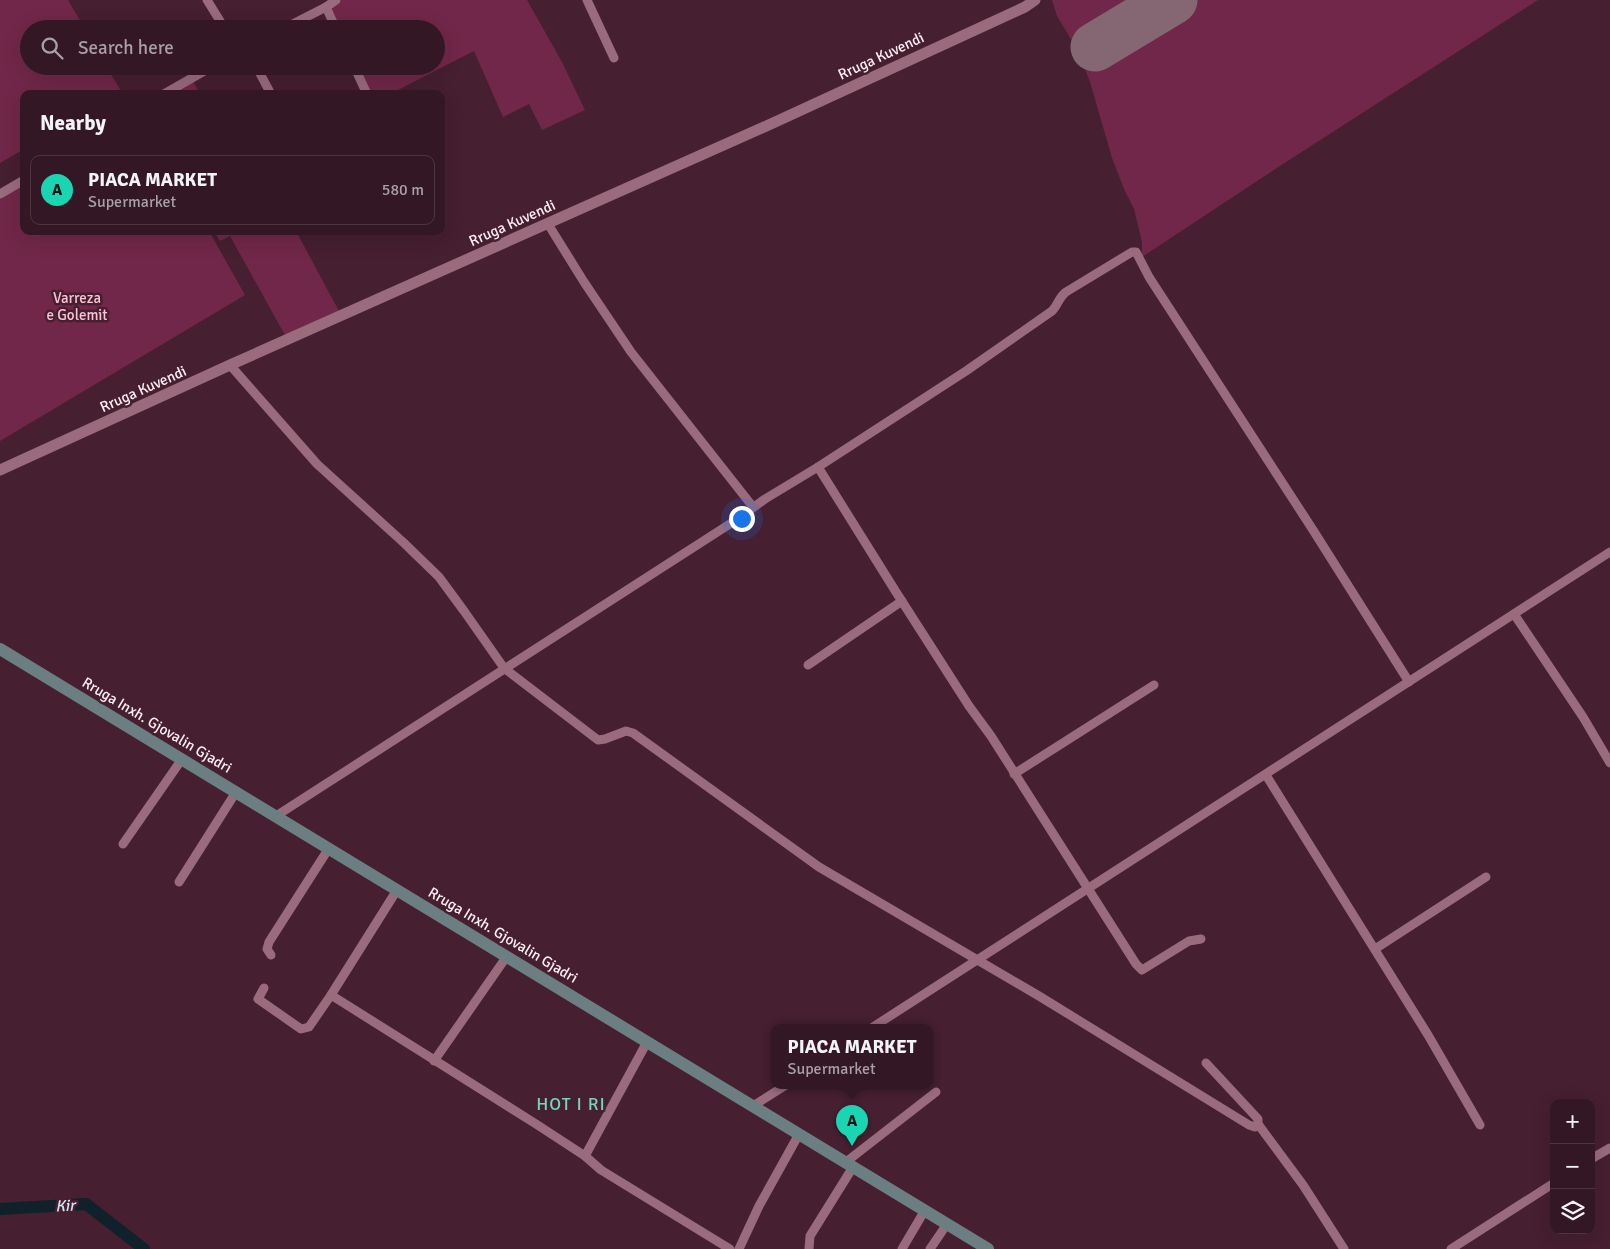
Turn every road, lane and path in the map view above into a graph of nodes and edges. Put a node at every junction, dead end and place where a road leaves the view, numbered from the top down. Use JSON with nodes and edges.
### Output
{"nodes":[{"id":1,"x":207,"y":0,"type":"edge"},
{"id":2,"x":336,"y":0,"type":"edge"},
{"id":3,"x":587,"y":0,"type":"edge"},
{"id":4,"x":1035,"y":0,"type":"edge"},
{"id":5,"x":326,"y":7,"type":"junction"},
{"id":6,"x":219,"y":20,"type":"edge"},
{"id":7,"x":301,"y":20,"type":"edge"},
{"id":8,"x":332,"y":20,"type":"edge"},
{"id":9,"x":614,"y":58,"type":"dead end"},
{"id":10,"x":197,"y":75,"type":"edge"},
{"id":11,"x":261,"y":75,"type":"edge"},
{"id":12,"x":358,"y":75,"type":"edge"},
{"id":13,"x":171,"y":90,"type":"edge"},
{"id":14,"x":270,"y":90,"type":"edge"},
{"id":15,"x":365,"y":90,"type":"edge"},
{"id":16,"x":20,"y":182,"type":"edge"},
{"id":17,"x":0,"y":194,"type":"edge"},
{"id":18,"x":548,"y":224,"type":"junction"},
{"id":19,"x":230,"y":365,"type":"junction"},
{"id":20,"x":818,"y":467,"type":"junction"},
{"id":21,"x":0,"y":470,"type":"edge"},
{"id":22,"x":753,"y":507,"type":"junction"},
{"id":23,"x":1610,"y":552,"type":"edge"},
{"id":24,"x":902,"y":601,"type":"junction"},
{"id":25,"x":1514,"y":614,"type":"junction"},
{"id":26,"x":0,"y":648,"type":"edge"},
{"id":27,"x":808,"y":664,"type":"dead end"},
{"id":28,"x":504,"y":668,"type":"junction"},
{"id":29,"x":1409,"y":682,"type":"junction"},
{"id":30,"x":1154,"y":685,"type":"dead end"},
{"id":31,"x":182,"y":759,"type":"junction"},
{"id":32,"x":1610,"y":763,"type":"edge"},
{"id":33,"x":1014,"y":774,"type":"junction"},
{"id":34,"x":1266,"y":774,"type":"junction"},
{"id":35,"x":236,"y":792,"type":"junction"},
{"id":36,"x":276,"y":816,"type":"junction"},
{"id":37,"x":123,"y":844,"type":"dead end"},
{"id":38,"x":329,"y":848,"type":"junction"},
{"id":39,"x":1486,"y":877,"type":"dead end"},
{"id":40,"x":179,"y":882,"type":"dead end"},
{"id":41,"x":1087,"y":888,"type":"junction"},
{"id":42,"x":397,"y":890,"type":"junction"},
{"id":43,"x":1201,"y":939,"type":"dead end"},
{"id":44,"x":1375,"y":949,"type":"junction"},
{"id":45,"x":271,"y":955,"type":"dead end"},
{"id":46,"x":507,"y":956,"type":"junction"},
{"id":47,"x":977,"y":959,"type":"junction"},
{"id":48,"x":264,"y":988,"type":"dead end"},
{"id":49,"x":331,"y":995,"type":"junction"},
{"id":50,"x":879,"y":1024,"type":"edge"},
{"id":51,"x":647,"y":1042,"type":"junction"},
{"id":52,"x":434,"y":1061,"type":"junction"},
{"id":53,"x":1206,"y":1063,"type":"dead end"},
{"id":54,"x":780,"y":1089,"type":"edge"},
{"id":55,"x":936,"y":1092,"type":"dead end"},
{"id":56,"x":753,"y":1106,"type":"junction"},
{"id":57,"x":1258,"y":1124,"type":"junction"},
{"id":58,"x":1480,"y":1125,"type":"dead end"},
{"id":59,"x":799,"y":1134,"type":"junction"},
{"id":60,"x":1610,"y":1148,"type":"edge"},
{"id":61,"x":585,"y":1156,"type":"junction"},
{"id":62,"x":1595,"y":1157,"type":"edge"},
{"id":63,"x":850,"y":1164,"type":"junction"},
{"id":64,"x":1550,"y":1186,"type":"edge"},
{"id":65,"x":925,"y":1210,"type":"junction"},
{"id":66,"x":947,"y":1224,"type":"junction"},
{"id":67,"x":730,"y":1249,"type":"edge"},
{"id":68,"x":739,"y":1249,"type":"edge"},
{"id":69,"x":809,"y":1249,"type":"edge"},
{"id":70,"x":902,"y":1249,"type":"edge"},
{"id":71,"x":930,"y":1249,"type":"edge"},
{"id":72,"x":988,"y":1249,"type":"edge"},
{"id":73,"x":1344,"y":1249,"type":"edge"},
{"id":74,"x":1451,"y":1249,"type":"edge"}],
"edges":[{"from":1,"to":6,"type":"street"},
{"from":2,"to":5,"type":"street"},
{"from":3,"to":9,"type":"street"},
{"from":4,"to":18,"type":"street","name":"Rruga Kuvendi"},
{"from":5,"to":7,"type":"street"},
{"from":5,"to":8,"type":"street"},
{"from":10,"to":13,"type":"street"},
{"from":11,"to":14,"type":"street"},
{"from":12,"to":15,"type":"street"},
{"from":16,"to":17,"type":"street"},
{"from":18,"to":19,"type":"street","name":"Rruga Kuvendi"},
{"from":18,"to":22,"type":"street"},
{"from":19,"to":21,"type":"street","name":"Rruga Kuvendi"},
{"from":19,"to":28,"type":"street"},
{"from":20,"to":22,"type":"street"},
{"from":20,"to":24,"type":"street"},
{"from":20,"to":29,"type":"street"},
{"from":22,"to":28,"type":"street"},
{"from":23,"to":25,"type":"street"},
{"from":24,"to":27,"type":"street"},
{"from":24,"to":33,"type":"street"},
{"from":25,"to":29,"type":"street"},
{"from":25,"to":32,"type":"street"},
{"from":26,"to":31,"type":"main road","name":"Rruga Inxh. Gjovalin Gjadri"},
{"from":28,"to":36,"type":"street"},
{"from":28,"to":47,"type":"street"},
{"from":29,"to":34,"type":"street"},
{"from":30,"to":33,"type":"street"},
{"from":31,"to":35,"type":"main road","name":"Rruga Inxh. Gjovalin Gjadri"},
{"from":31,"to":37,"type":"street"},
{"from":33,"to":41,"type":"street"},
{"from":34,"to":41,"type":"street"},
{"from":34,"to":44,"type":"street"},
{"from":35,"to":36,"type":"main road","name":"Rruga Inxh. Gjovalin Gjadri"},
{"from":35,"to":40,"type":"street"},
{"from":36,"to":38,"type":"main road","name":"Rruga Inxh. Gjovalin Gjadri"},
{"from":38,"to":42,"type":"main road","name":"Rruga Inxh. Gjovalin Gjadri"},
{"from":38,"to":45,"type":"street"},
{"from":39,"to":44,"type":"street"},
{"from":41,"to":43,"type":"street"},
{"from":41,"to":47,"type":"street"},
{"from":42,"to":46,"type":"main road","name":"Rruga Inxh. Gjovalin Gjadri"},
{"from":42,"to":49,"type":"street"},
{"from":44,"to":58,"type":"street"},
{"from":46,"to":51,"type":"main road","name":"Rruga Inxh. Gjovalin Gjadri"},
{"from":46,"to":52,"type":"street"},
{"from":47,"to":50,"type":"street"},
{"from":47,"to":57,"type":"street"},
{"from":48,"to":49,"type":"street"},
{"from":49,"to":52,"type":"street"},
{"from":51,"to":56,"type":"main road","name":"Rruga Inxh. Gjovalin Gjadri"},
{"from":51,"to":61,"type":"street"},
{"from":52,"to":61,"type":"street"},
{"from":53,"to":57,"type":"street"},
{"from":54,"to":56,"type":"street"},
{"from":55,"to":63,"type":"street"},
{"from":56,"to":59,"type":"main road","name":"Rruga Inxh. Gjovalin Gjadri"},
{"from":57,"to":73,"type":"street"},
{"from":59,"to":63,"type":"main road","name":"Rruga Inxh. Gjovalin Gjadri"},
{"from":59,"to":68,"type":"street"},
{"from":60,"to":62,"type":"street"},
{"from":61,"to":67,"type":"street"},
{"from":63,"to":65,"type":"main road","name":"Rruga Inxh. Gjovalin Gjadri"},
{"from":63,"to":69,"type":"street"},
{"from":64,"to":74,"type":"street"},
{"from":65,"to":66,"type":"main road","name":"Rruga Inxh. Gjovalin Gjadri"},
{"from":65,"to":70,"type":"street"},
{"from":66,"to":71,"type":"street"},
{"from":66,"to":72,"type":"main road","name":"Rruga Inxh. Gjovalin Gjadri"}]}
